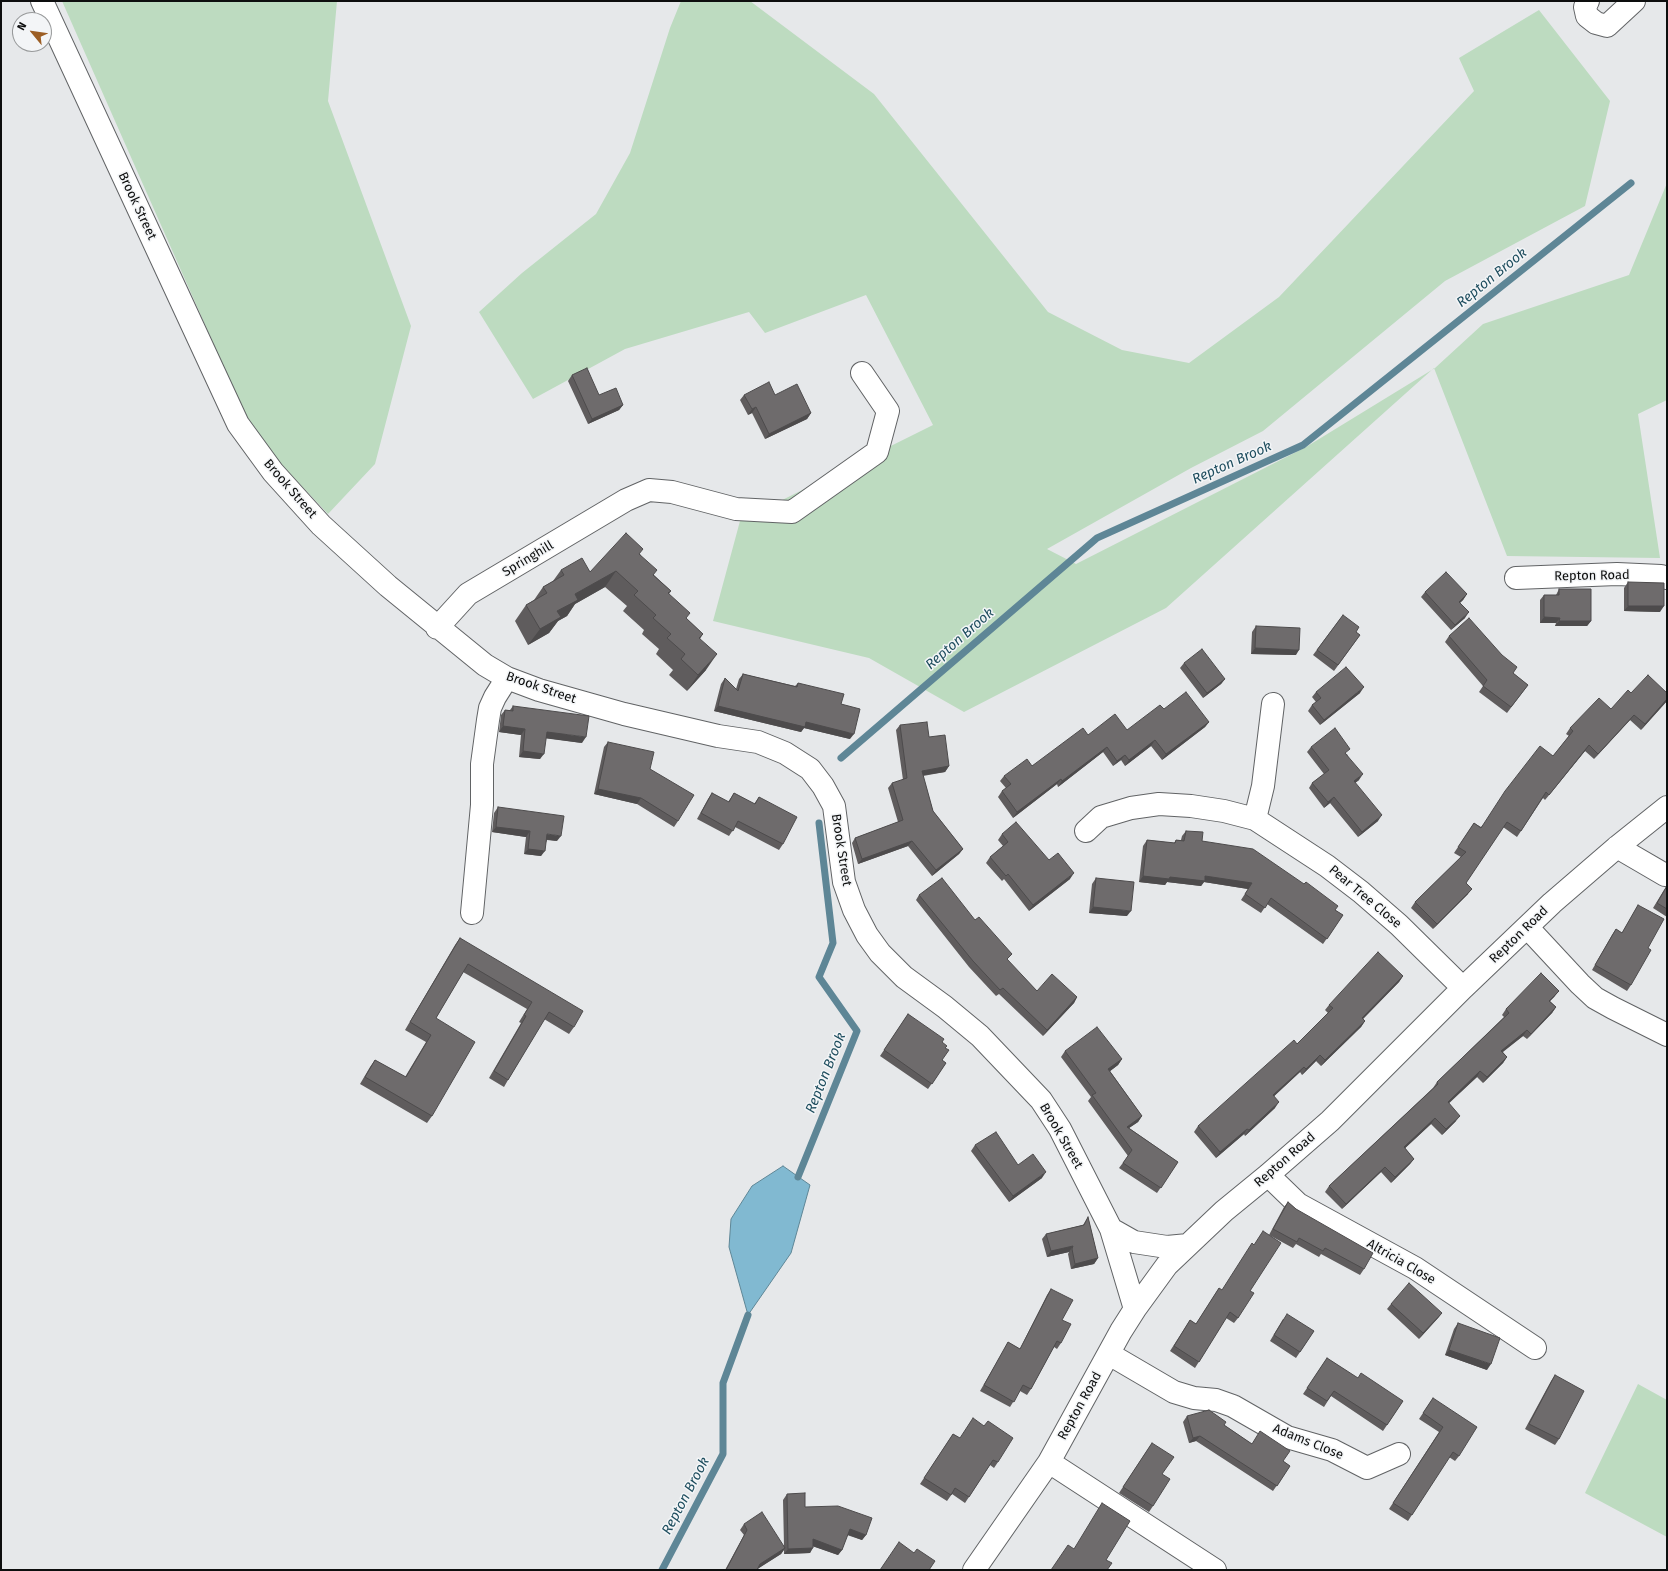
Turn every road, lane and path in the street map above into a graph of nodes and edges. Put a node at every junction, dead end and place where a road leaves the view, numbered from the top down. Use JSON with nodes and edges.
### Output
{"nodes":[{"id":1,"x":42,"y":1,"type":"edge"},
{"id":2,"x":1588,"y":1,"type":"edge"},
{"id":3,"x":1634,"y":1,"type":"edge"},
{"id":4,"x":862,"y":373,"type":"dead end"},
{"id":5,"x":1516,"y":578,"type":"dead end"},
{"id":6,"x":1667,"y":578,"type":"edge"},
{"id":7,"x":438,"y":628,"type":"junction"},
{"id":8,"x":507,"y":678,"type":"junction"},
{"id":9,"x":1273,"y":704,"type":"dead end"},
{"id":10,"x":1667,"y":807,"type":"edge"},
{"id":11,"x":1255,"y":819,"type":"junction"},
{"id":12,"x":1086,"y":831,"type":"dead end"},
{"id":13,"x":1617,"y":847,"type":"junction"},
{"id":14,"x":1666,"y":875,"type":"dead end"},
{"id":15,"x":472,"y":914,"type":"dead end"},
{"id":16,"x":1527,"y":927,"type":"junction"},
{"id":17,"x":1463,"y":988,"type":"junction"},
{"id":18,"x":1667,"y":1035,"type":"edge"},
{"id":19,"x":1268,"y":1175,"type":"junction"},
{"id":20,"x":1111,"y":1230,"type":"junction"},
{"id":21,"x":1188,"y":1246,"type":"junction"},
{"id":22,"x":1136,"y":1308,"type":"junction"},
{"id":23,"x":1535,"y":1348,"type":"dead end"},
{"id":24,"x":1109,"y":1354,"type":"junction"},
{"id":25,"x":1400,"y":1454,"type":"dead end"},
{"id":26,"x":1049,"y":1462,"type":"junction"},
{"id":27,"x":974,"y":1570,"type":"edge"},
{"id":28,"x":1216,"y":1570,"type":"edge"}],
"edges":[{"from":1,"to":7,"type":"street","name":"Brook Street"},
{"from":2,"to":3,"type":"street"},
{"from":4,"to":7,"type":"street","name":"Springhill"},
{"from":5,"to":6,"type":"street","name":"Repton Road"},
{"from":7,"to":8,"type":"street","name":"Brook Street"},
{"from":8,"to":15,"type":"street"},
{"from":8,"to":20,"type":"street","name":"Brook Street"},
{"from":9,"to":11,"type":"street"},
{"from":10,"to":13,"type":"street","name":"Repton Road"},
{"from":11,"to":12,"type":"street","name":"Pear Tree Close"},
{"from":11,"to":17,"type":"street","name":"Pear Tree Close"},
{"from":13,"to":14,"type":"street"},
{"from":13,"to":16,"type":"street","name":"Repton Road"},
{"from":16,"to":17,"type":"street","name":"Repton Road"},
{"from":16,"to":18,"type":"street"},
{"from":17,"to":19,"type":"street","name":"Repton Road"},
{"from":19,"to":21,"type":"street","name":"Repton Road"},
{"from":19,"to":23,"type":"street","name":"Altricia Close"},
{"from":20,"to":21,"type":"street"},
{"from":20,"to":22,"type":"street","name":"Brook Street"},
{"from":21,"to":22,"type":"street","name":"Repton Road"},
{"from":22,"to":24,"type":"street","name":"Repton Road"},
{"from":24,"to":25,"type":"street","name":"Adams Close"},
{"from":24,"to":26,"type":"street","name":"Repton Road"},
{"from":26,"to":27,"type":"street","name":"Repton Road"},
{"from":26,"to":28,"type":"street"}]}
